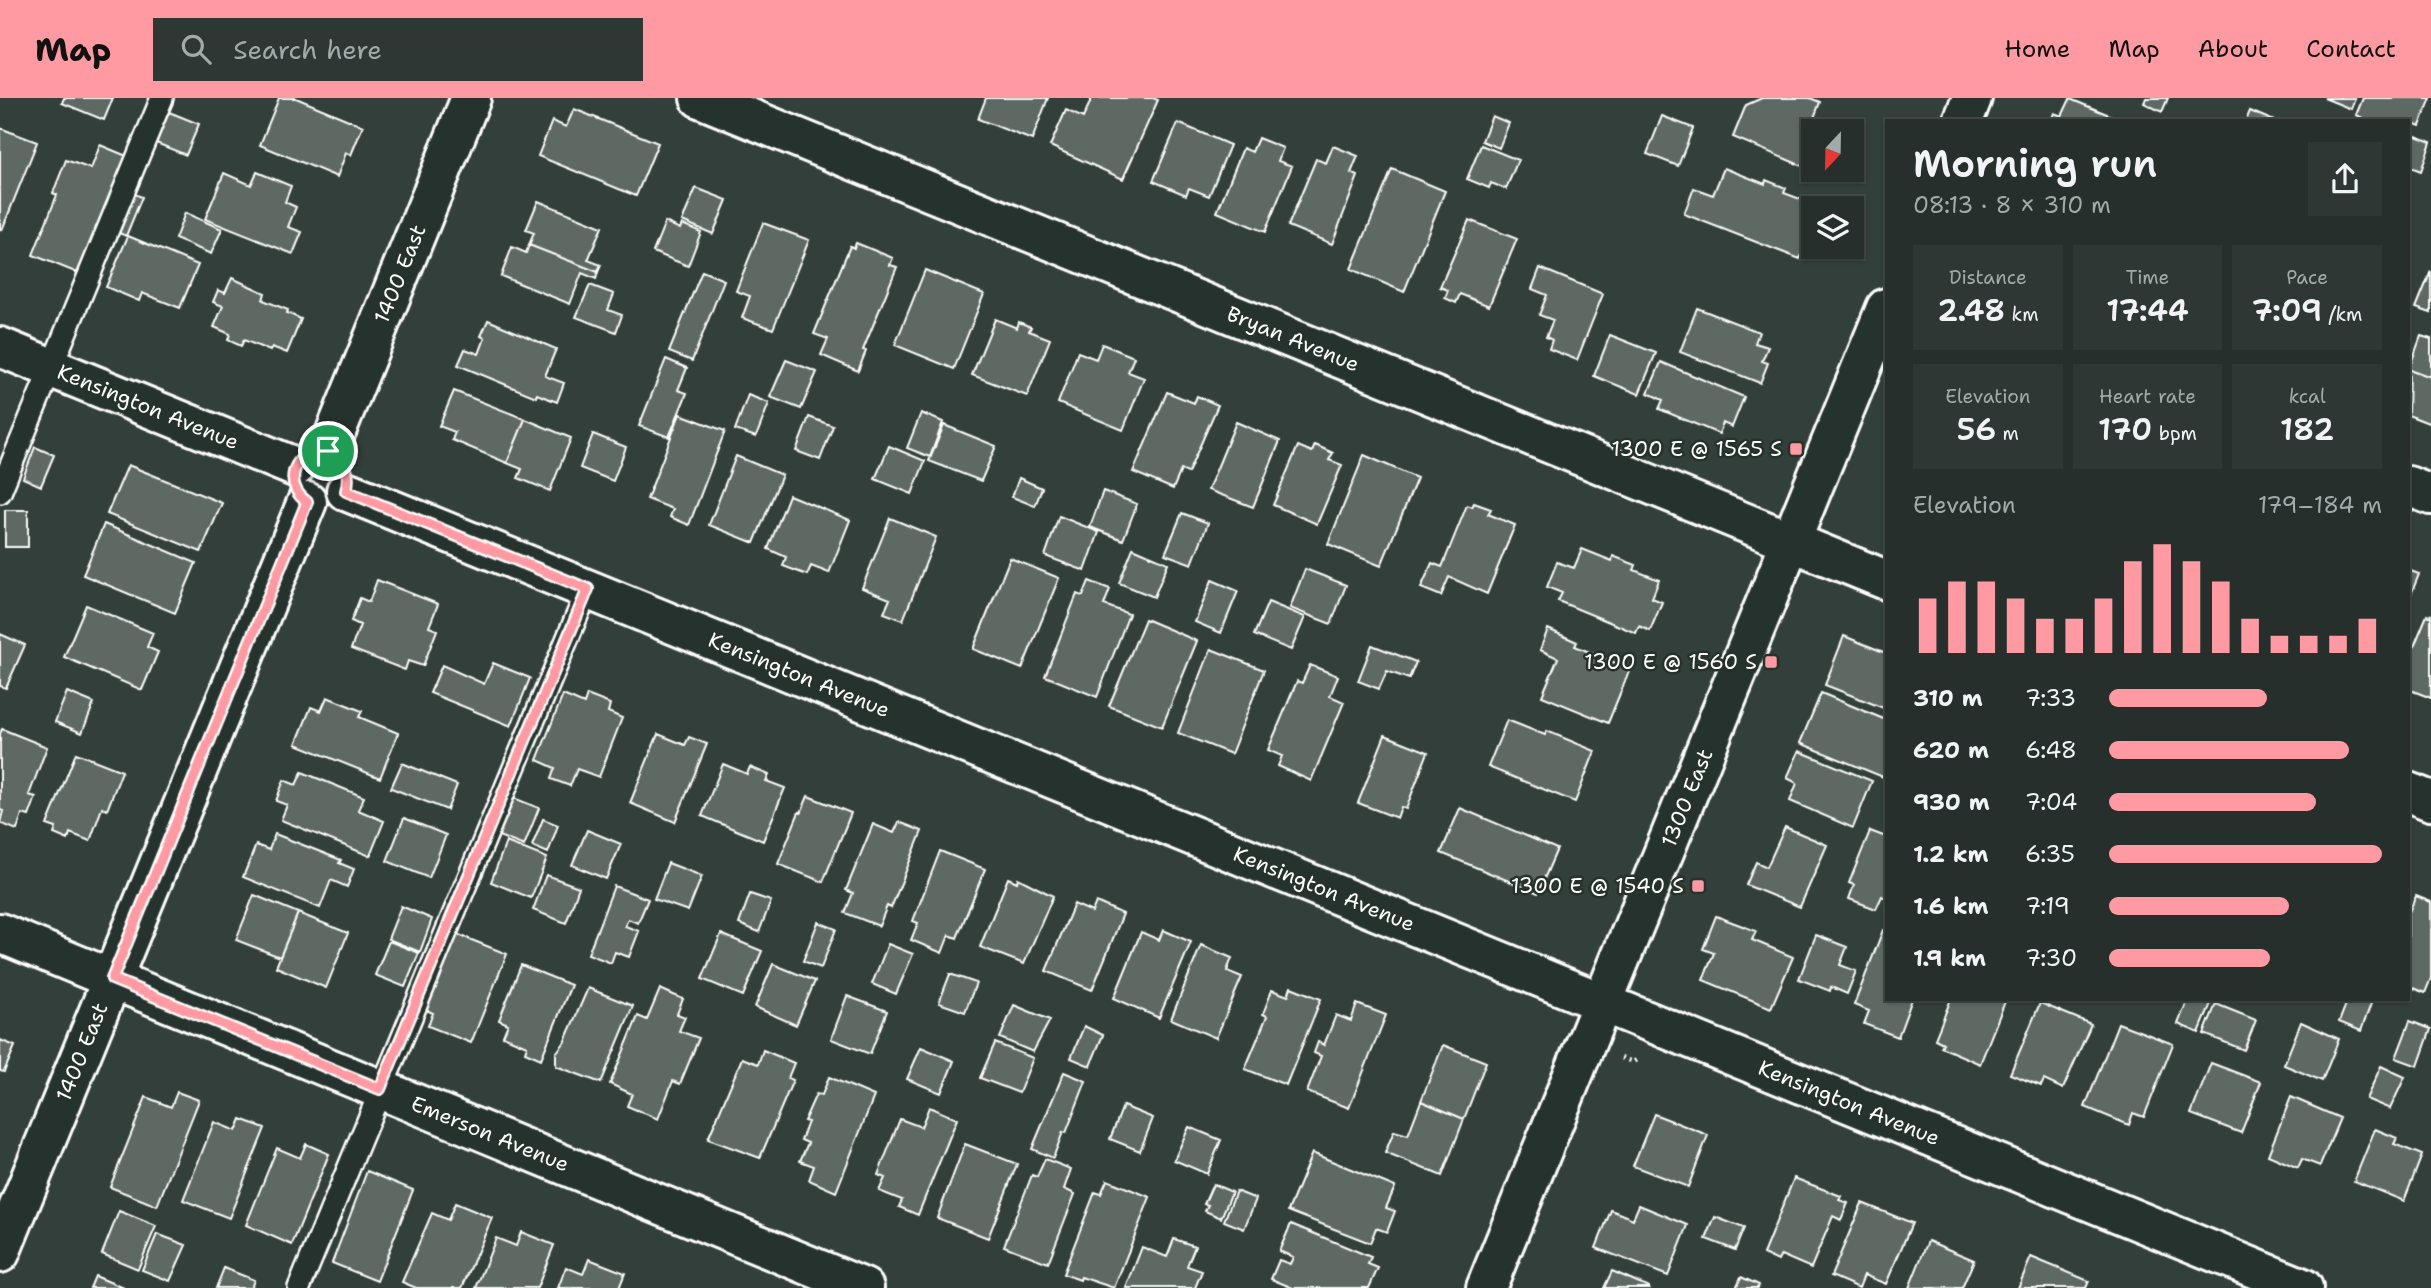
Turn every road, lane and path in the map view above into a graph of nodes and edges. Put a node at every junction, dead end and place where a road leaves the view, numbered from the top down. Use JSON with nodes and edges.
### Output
{"nodes":[{"id":1,"x":162,"y":98,"type":"edge"},
{"id":2,"x":471,"y":98,"type":"edge"},
{"id":3,"x":700,"y":98,"type":"edge"},
{"id":4,"x":1972,"y":98,"type":"edge"},
{"id":5,"x":1964,"y":119,"type":"edge"},
{"id":6,"x":1885,"y":310,"type":"edge"},
{"id":7,"x":0,"y":347,"type":"edge"},
{"id":8,"x":50,"y":367,"type":"junction"},
{"id":9,"x":312,"y":459,"type":"junction"},
{"id":10,"x":2410,"y":487,"type":"edge"},
{"id":11,"x":346,"y":491,"type":"junction"},
{"id":12,"x":0,"y":492,"type":"edge"},
{"id":13,"x":2431,"y":495,"type":"edge"},
{"id":14,"x":307,"y":502,"type":"junction"},
{"id":15,"x":1792,"y":541,"type":"junction"},
{"id":16,"x":1885,"y":580,"type":"edge"},
{"id":17,"x":588,"y":589,"type":"junction"},
{"id":18,"x":2410,"y":793,"type":"edge"},
{"id":19,"x":2431,"y":801,"type":"edge"},
{"id":20,"x":0,"y":933,"type":"edge"},
{"id":21,"x":112,"y":979,"type":"junction"},
{"id":22,"x":1603,"y":1003,"type":"junction"},
{"id":23,"x":380,"y":1089,"type":"junction"},
{"id":24,"x":0,"y":1253,"type":"edge"},
{"id":25,"x":299,"y":1288,"type":"edge"},
{"id":26,"x":864,"y":1288,"type":"edge"},
{"id":27,"x":1486,"y":1288,"type":"edge"},
{"id":28,"x":2302,"y":1288,"type":"edge"}],
"edges":[{"from":1,"to":8,"type":"lane"},
{"from":2,"to":9,"type":"street","name":"1400 East"},
{"from":3,"to":15,"type":"street","name":"Bryan Avenue"},
{"from":4,"to":5,"type":"street"},
{"from":6,"to":15,"type":"street","name":"1300 East"},
{"from":7,"to":8,"type":"street","name":"Kensington Avenue"},
{"from":8,"to":9,"type":"street","name":"Kensington Avenue"},
{"from":8,"to":12,"type":"lane"},
{"from":9,"to":11,"type":"street"},
{"from":9,"to":14,"type":"street"},
{"from":10,"to":13,"type":"street"},
{"from":11,"to":14,"type":"street"},
{"from":11,"to":17,"type":"street","name":"Kensington Avenue"},
{"from":14,"to":21,"type":"street","name":"1400 East"},
{"from":15,"to":16,"type":"street","name":"Bryan Avenue"},
{"from":15,"to":22,"type":"street","name":"1300 East"},
{"from":17,"to":22,"type":"street","name":"Kensington Avenue"},
{"from":17,"to":23,"type":"lane"},
{"from":18,"to":19,"type":"street"},
{"from":20,"to":21,"type":"street","name":"Emerson Avenue"},
{"from":21,"to":23,"type":"street","name":"Emerson Avenue"},
{"from":21,"to":24,"type":"street","name":"1400 East"},
{"from":22,"to":27,"type":"street","name":"1300 East"},
{"from":22,"to":28,"type":"street","name":"Kensington Avenue"},
{"from":23,"to":25,"type":"lane"},
{"from":23,"to":26,"type":"street","name":"Emerson Avenue"}]}
